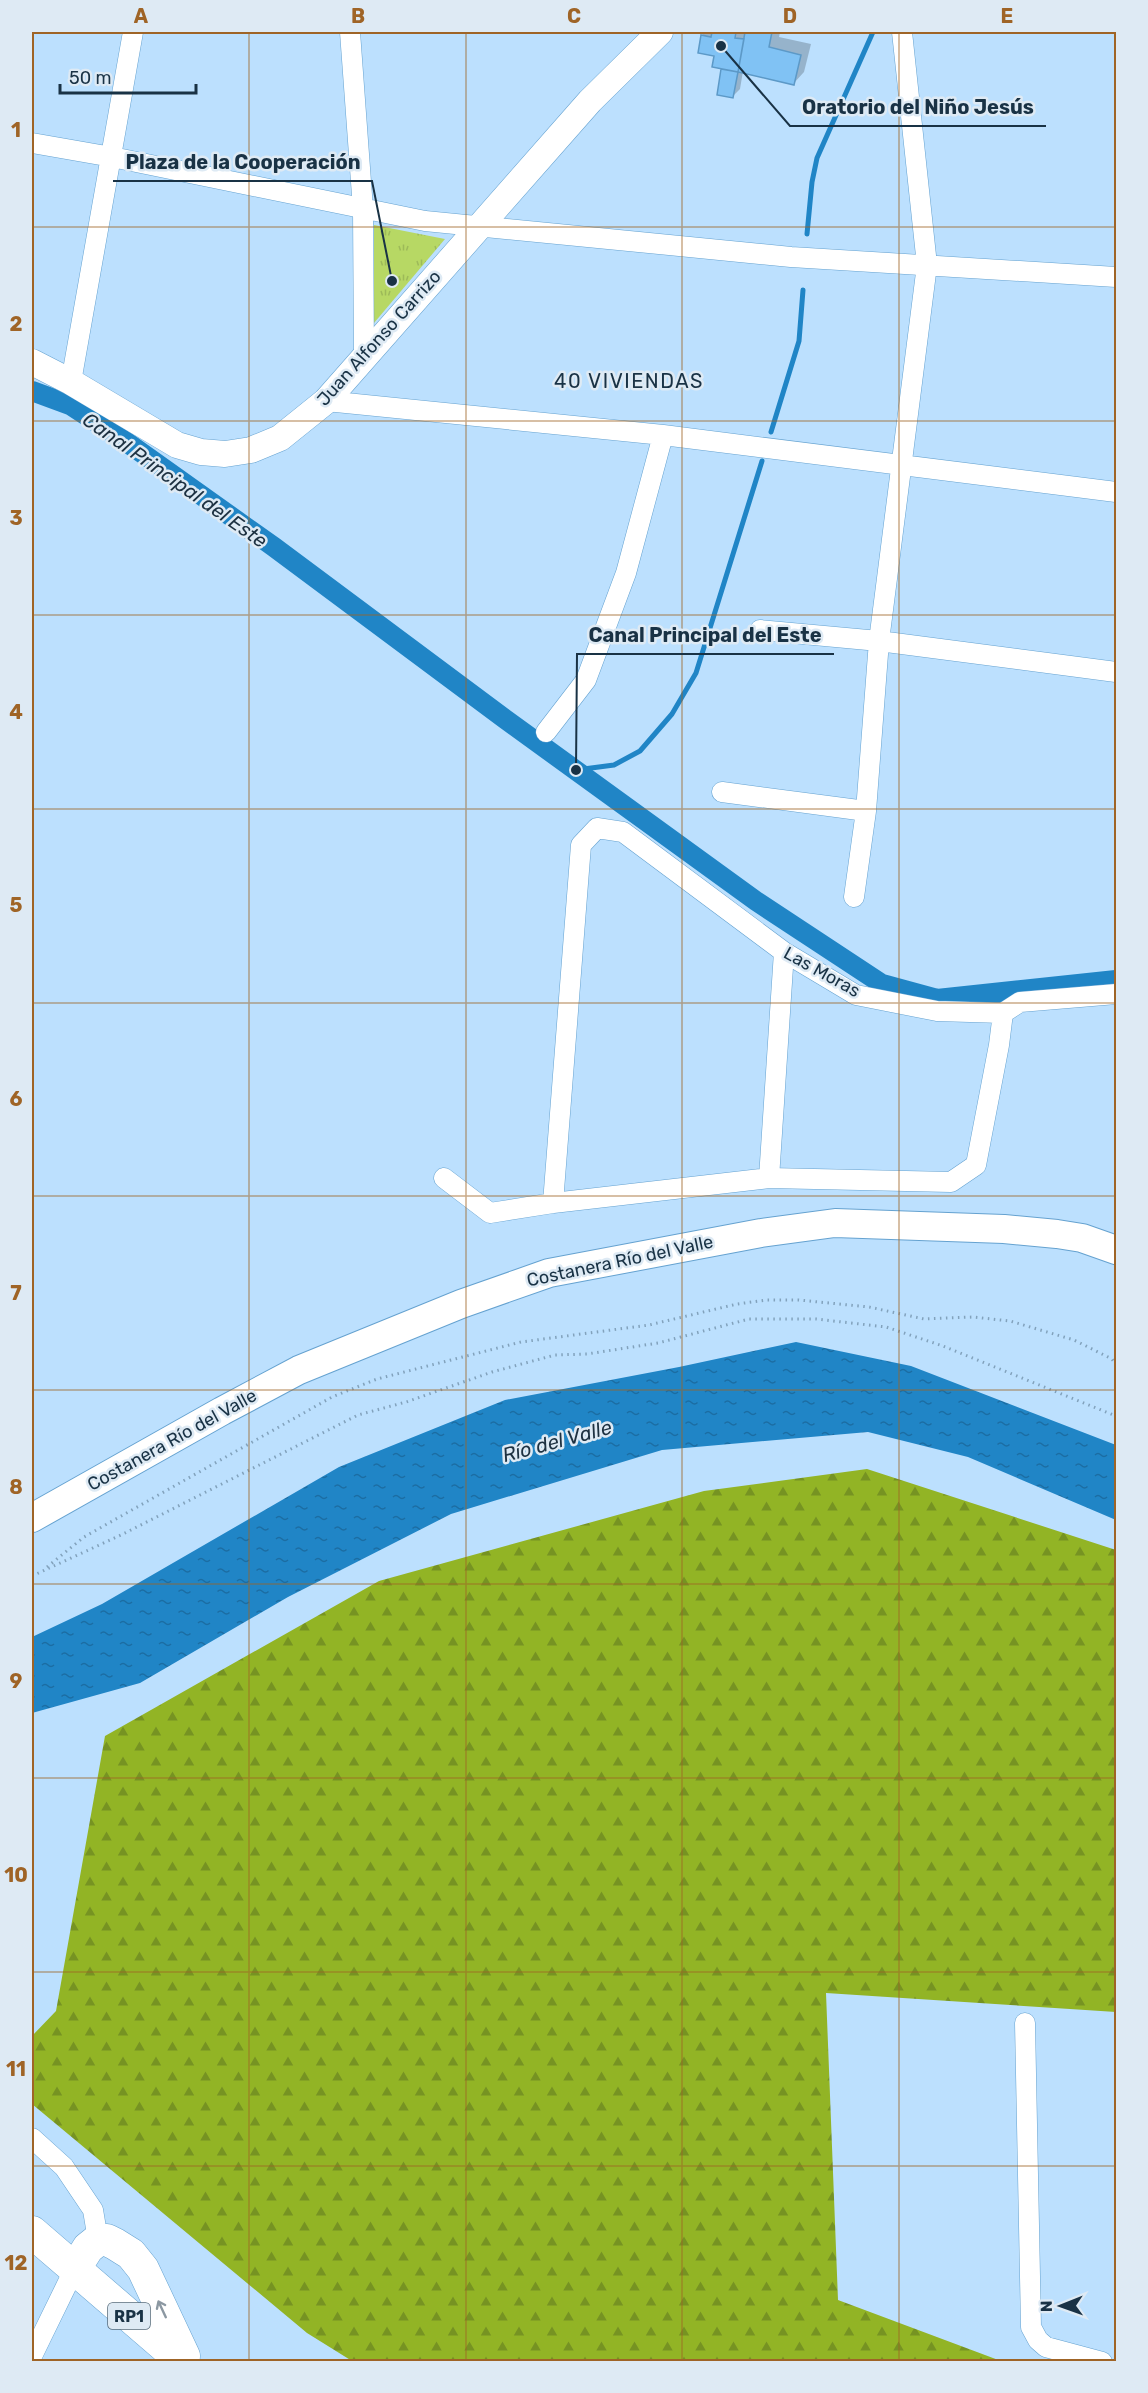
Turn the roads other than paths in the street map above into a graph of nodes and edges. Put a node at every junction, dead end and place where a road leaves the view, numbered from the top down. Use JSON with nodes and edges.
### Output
{"nodes":[{"id":1,"x":133,"y":32,"type":"edge"},
{"id":2,"x":350,"y":32,"type":"edge"},
{"id":3,"x":660,"y":32,"type":"edge"},
{"id":4,"x":902,"y":32,"type":"edge"},
{"id":5,"x":32,"y":143,"type":"edge"},
{"id":6,"x":112,"y":157,"type":"junction"},
{"id":7,"x":363,"y":209,"type":"junction"},
{"id":8,"x":479,"y":226,"type":"junction"},
{"id":9,"x":927,"y":265,"type":"junction"},
{"id":10,"x":1116,"y":277,"type":"edge"},
{"id":11,"x":364,"y":358,"type":"junction"},
{"id":12,"x":32,"y":362,"type":"edge"},
{"id":13,"x":71,"y":382,"type":"junction"},
{"id":14,"x":326,"y":400,"type":"junction"},
{"id":15,"x":663,"y":435,"type":"junction"},
{"id":16,"x":902,"y":464,"type":"junction"},
{"id":17,"x":1116,"y":492,"type":"edge"},
{"id":18,"x":760,"y":630,"type":"dead end"},
{"id":19,"x":879,"y":641,"type":"junction"},
{"id":20,"x":1116,"y":672,"type":"edge"},
{"id":21,"x":546,"y":732,"type":"dead end"},
{"id":22,"x":722,"y":792,"type":"dead end"},
{"id":23,"x":866,"y":811,"type":"junction"},
{"id":24,"x":854,"y":897,"type":"dead end"},
{"id":25,"x":784,"y":952,"type":"junction"},
{"id":26,"x":1116,"y":994,"type":"edge"},
{"id":27,"x":1003,"y":1013,"type":"junction"},
{"id":28,"x":444,"y":1178,"type":"dead end"},
{"id":29,"x":769,"y":1178,"type":"junction"},
{"id":30,"x":553,"y":1203,"type":"junction"},
{"id":31,"x":1116,"y":1250,"type":"edge"},
{"id":32,"x":32,"y":1518,"type":"edge"},
{"id":33,"x":1025,"y":2023,"type":"dead end"},
{"id":34,"x":32,"y":2138,"type":"edge"},
{"id":35,"x":32,"y":2232,"type":"edge"},
{"id":36,"x":98,"y":2240,"type":"junction"},
{"id":37,"x":74,"y":2270,"type":"junction"},
{"id":38,"x":32,"y":2356,"type":"edge"},
{"id":39,"x":185,"y":2361,"type":"edge"},
{"id":40,"x":1102,"y":2361,"type":"edge"}],
"edges":[{"from":1,"to":6,"type":"street"},
{"from":2,"to":7,"type":"street"},
{"from":3,"to":8,"type":"street","name":"Juan Alfonso Carrizo"},
{"from":4,"to":9,"type":"street"},
{"from":5,"to":6,"type":"street"},
{"from":6,"to":7,"type":"street"},
{"from":6,"to":13,"type":"street"},
{"from":7,"to":8,"type":"street"},
{"from":7,"to":11,"type":"street"},
{"from":8,"to":9,"type":"street"},
{"from":8,"to":11,"type":"street","name":"Juan Alfonso Carrizo"},
{"from":9,"to":10,"type":"street"},
{"from":9,"to":16,"type":"street"},
{"from":11,"to":14,"type":"street","name":"Juan Alfonso Carrizo"},
{"from":12,"to":13,"type":"street","name":"Juan Alfonso Carrizo"},
{"from":13,"to":14,"type":"street","name":"Juan Alfonso Carrizo"},
{"from":14,"to":15,"type":"street"},
{"from":15,"to":16,"type":"street"},
{"from":15,"to":21,"type":"street"},
{"from":16,"to":17,"type":"street"},
{"from":16,"to":19,"type":"street"},
{"from":18,"to":19,"type":"street"},
{"from":19,"to":20,"type":"street"},
{"from":19,"to":23,"type":"street"},
{"from":22,"to":23,"type":"street"},
{"from":23,"to":24,"type":"street"},
{"from":25,"to":27,"type":"street","name":"Las Moras"},
{"from":25,"to":29,"type":"street"},
{"from":25,"to":30,"type":"street","name":"Las Moras"},
{"from":26,"to":27,"type":"street","name":"Las Moras"},
{"from":27,"to":29,"type":"street"},
{"from":28,"to":30,"type":"street"},
{"from":29,"to":30,"type":"street"},
{"from":31,"to":32,"type":"main road","name":"Costanera Río del Valle"},
{"from":33,"to":40,"type":"street"},
{"from":34,"to":36,"type":"street"},
{"from":35,"to":37,"type":"main road","number":"RP1"},
{"from":36,"to":37,"type":"main road"},
{"from":39,"to":36,"type":"main road","one_way":true},
{"from":37,"to":38,"type":"street"},
{"from":37,"to":39,"type":"main road","number":"RP1"}]}
